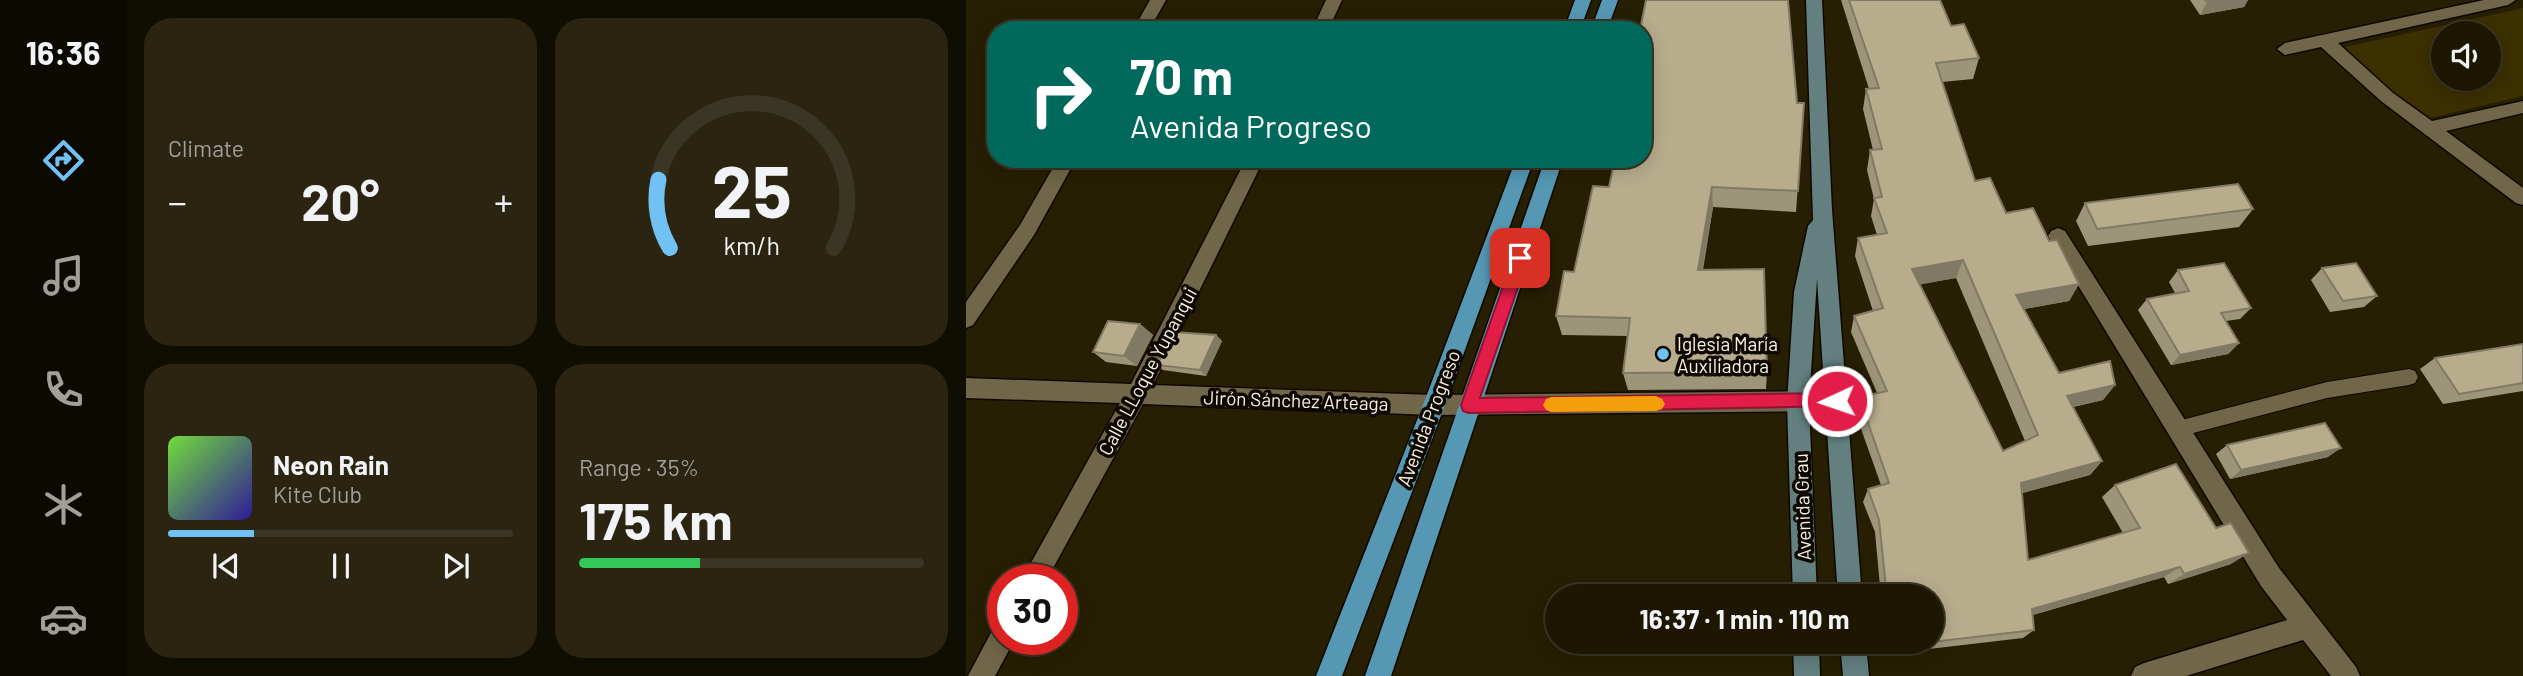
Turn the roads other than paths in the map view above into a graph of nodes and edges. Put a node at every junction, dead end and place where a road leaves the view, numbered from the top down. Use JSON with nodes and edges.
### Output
{"nodes":[{"id":1,"x":1158,"y":0,"type":"edge"},
{"id":2,"x":1334,"y":0,"type":"edge"},
{"id":3,"x":1583,"y":0,"type":"edge"},
{"id":4,"x":1609,"y":0,"type":"edge"},
{"id":5,"x":1814,"y":0,"type":"edge"},
{"id":6,"x":2508,"y":0,"type":"edge"},
{"id":7,"x":1146,"y":21,"type":"edge"},
{"id":8,"x":1324,"y":21,"type":"edge"},
{"id":9,"x":1575,"y":21,"type":"edge"},
{"id":10,"x":1602,"y":21,"type":"edge"},
{"id":11,"x":2324,"y":40,"type":"junction"},
{"id":12,"x":2285,"y":49,"type":"dead end"},
{"id":13,"x":2523,"y":107,"type":"edge"},
{"id":14,"x":2430,"y":128,"type":"junction"},
{"id":15,"x":1062,"y":168,"type":"edge"},
{"id":16,"x":1250,"y":168,"type":"edge"},
{"id":17,"x":1522,"y":168,"type":"edge"},
{"id":18,"x":1551,"y":168,"type":"edge"},
{"id":19,"x":2523,"y":198,"type":"edge"},
{"id":20,"x":1822,"y":210,"type":"junction"},
{"id":21,"x":2058,"y":236,"type":"dead end"},
{"id":22,"x":966,"y":319,"type":"edge"},
{"id":23,"x":2409,"y":377,"type":"dead end"},
{"id":24,"x":966,"y":388,"type":"edge"},
{"id":25,"x":1137,"y":394,"type":"junction"},
{"id":26,"x":1837,"y":401,"type":"junction"},
{"id":27,"x":1798,"y":403,"type":"junction"},
{"id":28,"x":1434,"y":405,"type":"junction"},
{"id":29,"x":1469,"y":405,"type":"junction"},
{"id":30,"x":2178,"y":429,"type":"junction"},
{"id":31,"x":1042,"y":564,"type":"edge"},
{"id":32,"x":1805,"y":584,"type":"edge"},
{"id":33,"x":1849,"y":584,"type":"edge"},
{"id":34,"x":2308,"y":626,"type":"junction"},
{"id":35,"x":1806,"y":654,"type":"edge"},
{"id":36,"x":1854,"y":654,"type":"edge"},
{"id":37,"x":993,"y":655,"type":"edge"},
{"id":38,"x":981,"y":676,"type":"edge"},
{"id":39,"x":1329,"y":676,"type":"edge"},
{"id":40,"x":1378,"y":676,"type":"edge"},
{"id":41,"x":1807,"y":676,"type":"edge"},
{"id":42,"x":1856,"y":676,"type":"edge"},
{"id":43,"x":2144,"y":676,"type":"edge"},
{"id":44,"x":2347,"y":676,"type":"edge"}],
"edges":[{"from":1,"to":7,"type":"street"},
{"from":2,"to":8,"type":"street"},
{"from":3,"to":9,"type":"main road"},
{"from":4,"to":10,"type":"main road"},
{"from":5,"to":20,"type":"street","name":"Avenida Grau"},
{"from":6,"to":11,"type":"street"},
{"from":11,"to":12,"type":"street"},
{"from":11,"to":14,"type":"street"},
{"from":13,"to":14,"type":"street"},
{"from":14,"to":19,"type":"street"},
{"from":15,"to":22,"type":"street"},
{"from":16,"to":25,"type":"street","name":"Calle LLoque Yupanqui"},
{"from":17,"to":28,"type":"main road","name":"Avenida Progreso"},
{"from":18,"to":29,"type":"main road","name":"Avenida Progreso"},
{"from":20,"to":26,"type":"street","name":"Avenida Grau"},
{"from":20,"to":27,"type":"street","name":"Avenida Grau"},
{"from":21,"to":30,"type":"street"},
{"from":23,"to":30,"type":"lane"},
{"from":24,"to":25,"type":"street","name":"Jirón Sánchez Arteaga"},
{"from":25,"to":28,"type":"street","name":"Jirón Sánchez Arteaga"},
{"from":25,"to":31,"type":"street","name":"Calle LLoque Yupanqui"},
{"from":26,"to":27,"type":"street","name":"Jirón Sánchez Arteaga"},
{"from":26,"to":33,"type":"street","name":"Avenida Grau"},
{"from":27,"to":29,"type":"street","name":"Jirón Sánchez Arteaga"},
{"from":27,"to":32,"type":"street","name":"Avenida Grau"},
{"from":28,"to":29,"type":"street","name":"Jirón Sánchez Arteaga"},
{"from":28,"to":39,"type":"main road","name":"Avenida Progreso"},
{"from":29,"to":40,"type":"main road","name":"Avenida Progreso"},
{"from":30,"to":34,"type":"street"},
{"from":34,"to":43,"type":"street"},
{"from":34,"to":44,"type":"street"},
{"from":35,"to":41,"type":"street"},
{"from":36,"to":42,"type":"street"},
{"from":37,"to":38,"type":"street"}]}
